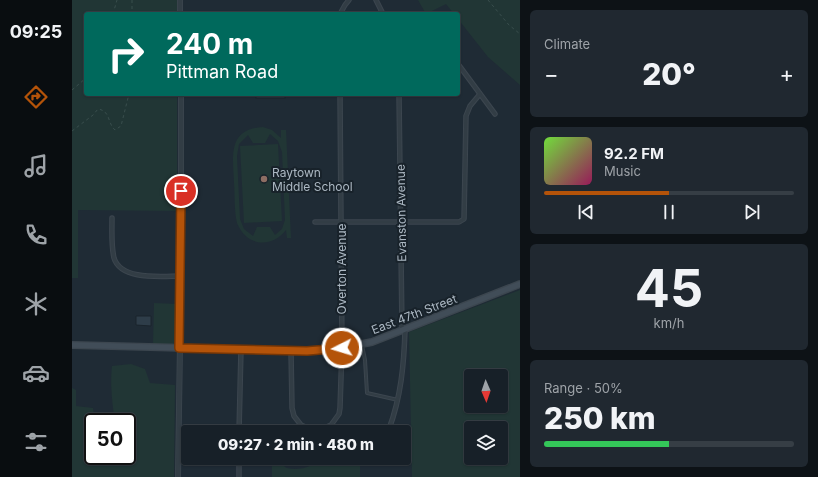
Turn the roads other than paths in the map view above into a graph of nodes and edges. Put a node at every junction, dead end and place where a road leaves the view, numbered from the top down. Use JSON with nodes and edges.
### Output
{"nodes":[{"id":1,"x":180,"y":0,"type":"edge"},
{"id":2,"x":349,"y":0,"type":"edge"},
{"id":3,"x":376,"y":0,"type":"edge"},
{"id":4,"x":180,"y":12,"type":"edge"},
{"id":5,"x":341,"y":12,"type":"edge"},
{"id":6,"x":382,"y":12,"type":"edge"},
{"id":7,"x":460,"y":67,"type":"edge"},
{"id":8,"x":480,"y":94,"type":"junction"},
{"id":9,"x":181,"y":96,"type":"edge"},
{"id":10,"x":340,"y":96,"type":"edge"},
{"id":11,"x":399,"y":96,"type":"edge"},
{"id":12,"x":495,"y":114,"type":"dead end"},
{"id":13,"x":112,"y":218,"type":"dead end"},
{"id":14,"x":341,"y":221,"type":"junction"},
{"id":15,"x":402,"y":221,"type":"junction"},
{"id":16,"x":315,"y":222,"type":"dead end"},
{"id":17,"x":181,"y":276,"type":"junction"},
{"id":18,"x":520,"y":284,"type":"edge"},
{"id":19,"x":404,"y":331,"type":"junction"},
{"id":20,"x":362,"y":344,"type":"junction"},
{"id":21,"x":72,"y":345,"type":"edge"},
{"id":22,"x":179,"y":348,"type":"junction"},
{"id":23,"x":342,"y":348,"type":"junction"},
{"id":24,"x":241,"y":349,"type":"junction"},
{"id":25,"x":291,"y":351,"type":"junction"},
{"id":26,"x":398,"y":400,"type":"junction"},
{"id":27,"x":239,"y":425,"type":"edge"},
{"id":28,"x":390,"y":425,"type":"edge"},
{"id":29,"x":239,"y":465,"type":"edge"},
{"id":30,"x":178,"y":477,"type":"edge"},
{"id":31,"x":239,"y":477,"type":"edge"}],
"edges":[{"from":1,"to":4,"type":"street"},
{"from":2,"to":5,"type":"street"},
{"from":3,"to":6,"type":"street"},
{"from":7,"to":8,"type":"street"},
{"from":8,"to":12,"type":"street"},
{"from":8,"to":15,"type":"street"},
{"from":9,"to":17,"type":"street"},
{"from":10,"to":14,"type":"street","name":"Overton Avenue"},
{"from":11,"to":15,"type":"street","name":"Evanston Avenue"},
{"from":13,"to":17,"type":"street"},
{"from":14,"to":15,"type":"street"},
{"from":14,"to":16,"type":"street"},
{"from":14,"to":23,"type":"street","name":"Overton Avenue"},
{"from":15,"to":19,"type":"street","name":"Evanston Avenue"},
{"from":17,"to":22,"type":"street"},
{"from":18,"to":19,"type":"main road","name":"East 47th Street"},
{"from":19,"to":20,"type":"main road","name":"East 47th Street"},
{"from":19,"to":26,"type":"street","name":"Evanston Avenue"},
{"from":20,"to":23,"type":"main road","name":"East 47th Street"},
{"from":20,"to":26,"type":"lane"},
{"from":21,"to":22,"type":"main road","name":"East 47th Street"},
{"from":22,"to":24,"type":"main road","name":"East 47th Street"},
{"from":22,"to":30,"type":"street"},
{"from":23,"to":25,"type":"main road","name":"East 47th Street"},
{"from":23,"to":25,"type":"street","name":"Overton Avenue"},
{"from":24,"to":25,"type":"main road","name":"East 47th Street"},
{"from":24,"to":27,"type":"street"},
{"from":26,"to":28,"type":"street","name":"Evanston Avenue"},
{"from":29,"to":31,"type":"street"}]}
